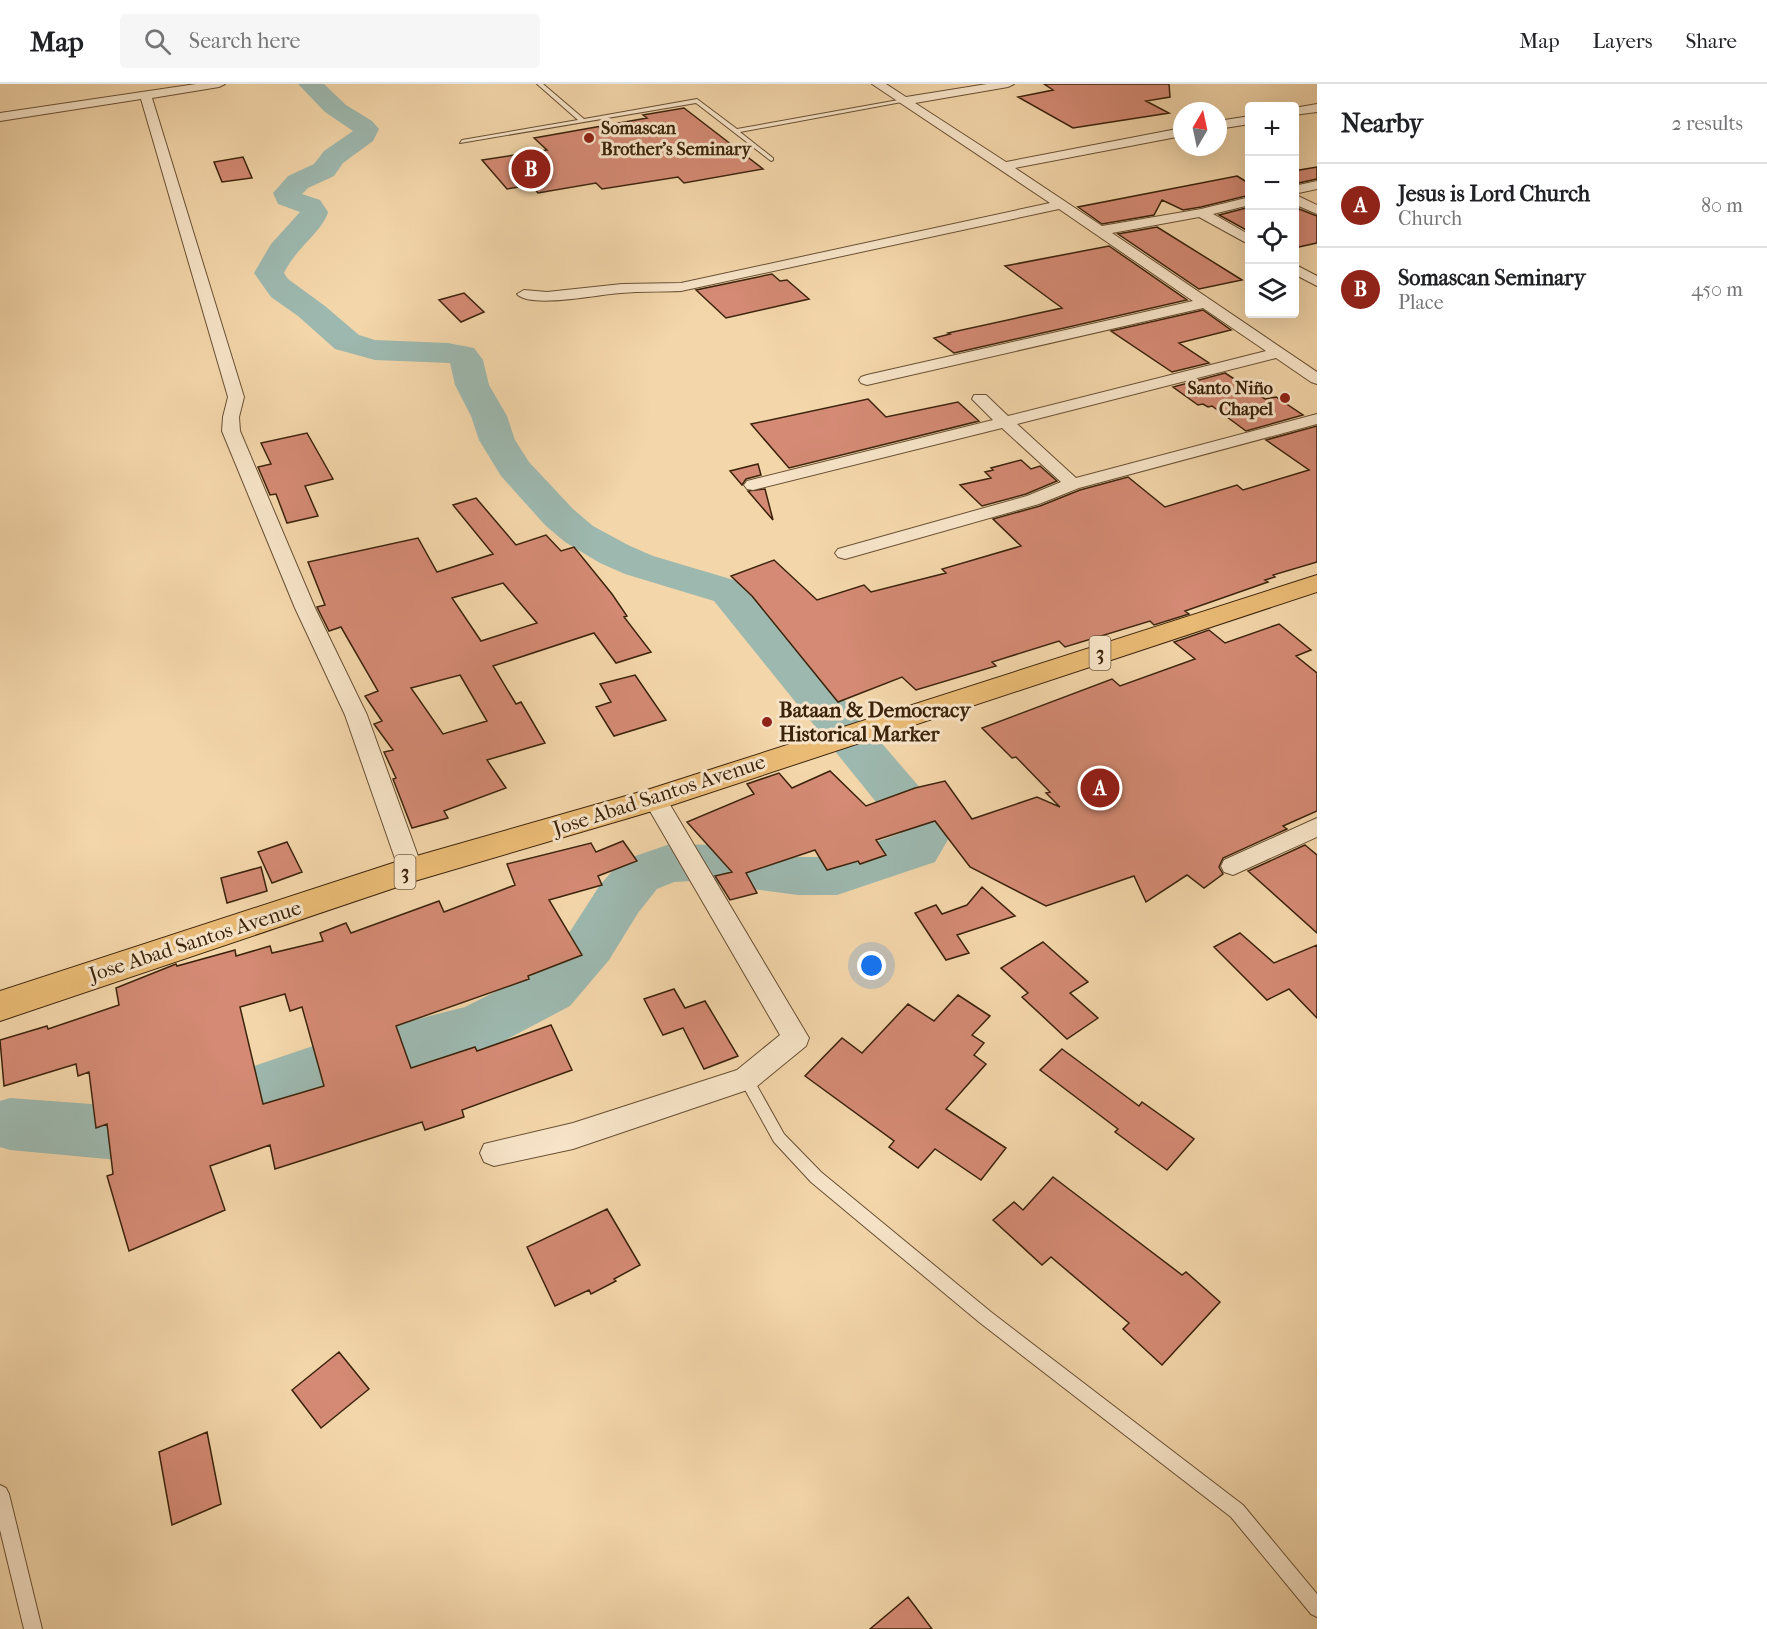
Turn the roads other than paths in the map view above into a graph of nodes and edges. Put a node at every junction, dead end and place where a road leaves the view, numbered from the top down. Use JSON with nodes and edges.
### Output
{"nodes":[{"id":1,"x":219,"y":84,"type":"edge"},
{"id":2,"x":540,"y":84,"type":"edge"},
{"id":3,"x":878,"y":84,"type":"edge"},
{"id":4,"x":1008,"y":84,"type":"edge"},
{"id":5,"x":146,"y":96,"type":"junction"},
{"id":6,"x":904,"y":101,"type":"junction"},
{"id":7,"x":1317,"y":108,"type":"edge"},
{"id":8,"x":1299,"y":111,"type":"edge"},
{"id":9,"x":0,"y":117,"type":"edge"},
{"id":10,"x":582,"y":120,"type":"junction"},
{"id":11,"x":1245,"y":121,"type":"edge"},
{"id":12,"x":1227,"y":124,"type":"edge"},
{"id":13,"x":736,"y":131,"type":"junction"},
{"id":14,"x":1173,"y":134,"type":"edge"},
{"id":15,"x":462,"y":142,"type":"dead end"},
{"id":16,"x":771,"y":159,"type":"dead end"},
{"id":17,"x":1004,"y":166,"type":"junction"},
{"id":18,"x":1317,"y":185,"type":"edge"},
{"id":19,"x":1299,"y":189,"type":"edge"},
{"id":20,"x":1299,"y":201,"type":"edge"},
{"id":21,"x":1245,"y":202,"type":"edge"},
{"id":22,"x":1060,"y":205,"type":"junction"},
{"id":23,"x":1317,"y":210,"type":"edge"},
{"id":24,"x":1201,"y":213,"type":"junction"},
{"id":25,"x":1099,"y":231,"type":"junction"},
{"id":26,"x":1245,"y":238,"type":"edge"},
{"id":27,"x":1299,"y":271,"type":"edge"},
{"id":28,"x":1317,"y":282,"type":"edge"},
{"id":29,"x":524,"y":294,"type":"dead end"},
{"id":30,"x":1205,"y":303,"type":"junction"},
{"id":31,"x":1279,"y":353,"type":"junction"},
{"id":32,"x":1317,"y":379,"type":"edge"},
{"id":33,"x":867,"y":380,"type":"dead end"},
{"id":34,"x":980,"y":399,"type":"dead end"},
{"id":35,"x":1317,"y":419,"type":"edge"},
{"id":36,"x":1004,"y":423,"type":"junction"},
{"id":37,"x":1073,"y":484,"type":"junction"},
{"id":38,"x":753,"y":485,"type":"dead end"},
{"id":39,"x":845,"y":553,"type":"dead end"},
{"id":40,"x":1317,"y":583,"type":"edge"},
{"id":41,"x":655,"y":799,"type":"junction"},
{"id":42,"x":1317,"y":827,"type":"edge"},
{"id":43,"x":1233,"y":866,"type":"dead end"},
{"id":44,"x":411,"y":870,"type":"junction"},
{"id":45,"x":0,"y":1006,"type":"edge"},
{"id":46,"x":746,"y":1079,"type":"junction"},
{"id":47,"x":494,"y":1153,"type":"dead end"},
{"id":48,"x":0,"y":1494,"type":"edge"},
{"id":49,"x":1317,"y":1608,"type":"edge"},
{"id":50,"x":33,"y":1629,"type":"edge"}],
"edges":[{"from":1,"to":5,"type":"street"},
{"from":2,"to":10,"type":"lane"},
{"from":3,"to":6,"type":"street"},
{"from":4,"to":6,"type":"street"},
{"from":5,"to":9,"type":"street"},
{"from":5,"to":44,"type":"street"},
{"from":6,"to":13,"type":"lane"},
{"from":6,"to":17,"type":"street"},
{"from":7,"to":8,"type":"street"},
{"from":10,"to":13,"type":"lane"},
{"from":10,"to":15,"type":"lane"},
{"from":11,"to":12,"type":"street"},
{"from":13,"to":16,"type":"lane"},
{"from":14,"to":17,"type":"street"},
{"from":17,"to":22,"type":"street"},
{"from":18,"to":19,"type":"street"},
{"from":20,"to":23,"type":"street"},
{"from":21,"to":24,"type":"street"},
{"from":22,"to":25,"type":"street"},
{"from":22,"to":29,"type":"street"},
{"from":24,"to":25,"type":"street"},
{"from":24,"to":26,"type":"street"},
{"from":25,"to":30,"type":"street"},
{"from":27,"to":28,"type":"street"},
{"from":30,"to":31,"type":"street"},
{"from":30,"to":33,"type":"street"},
{"from":31,"to":32,"type":"street"},
{"from":31,"to":36,"type":"street"},
{"from":34,"to":36,"type":"street"},
{"from":35,"to":37,"type":"street"},
{"from":36,"to":37,"type":"street"},
{"from":36,"to":38,"type":"street"},
{"from":37,"to":39,"type":"street"},
{"from":40,"to":41,"type":"highway","name":"Jose Abad Santos Avenue","number":"3"},
{"from":41,"to":44,"type":"highway","name":"Jose Abad Santos Avenue","number":"3"},
{"from":41,"to":46,"type":"street"},
{"from":42,"to":43,"type":"street"},
{"from":44,"to":45,"type":"highway","name":"Jose Abad Santos Avenue","number":"3"},
{"from":46,"to":47,"type":"street"},
{"from":46,"to":49,"type":"lane"},
{"from":48,"to":50,"type":"lane"}]}
